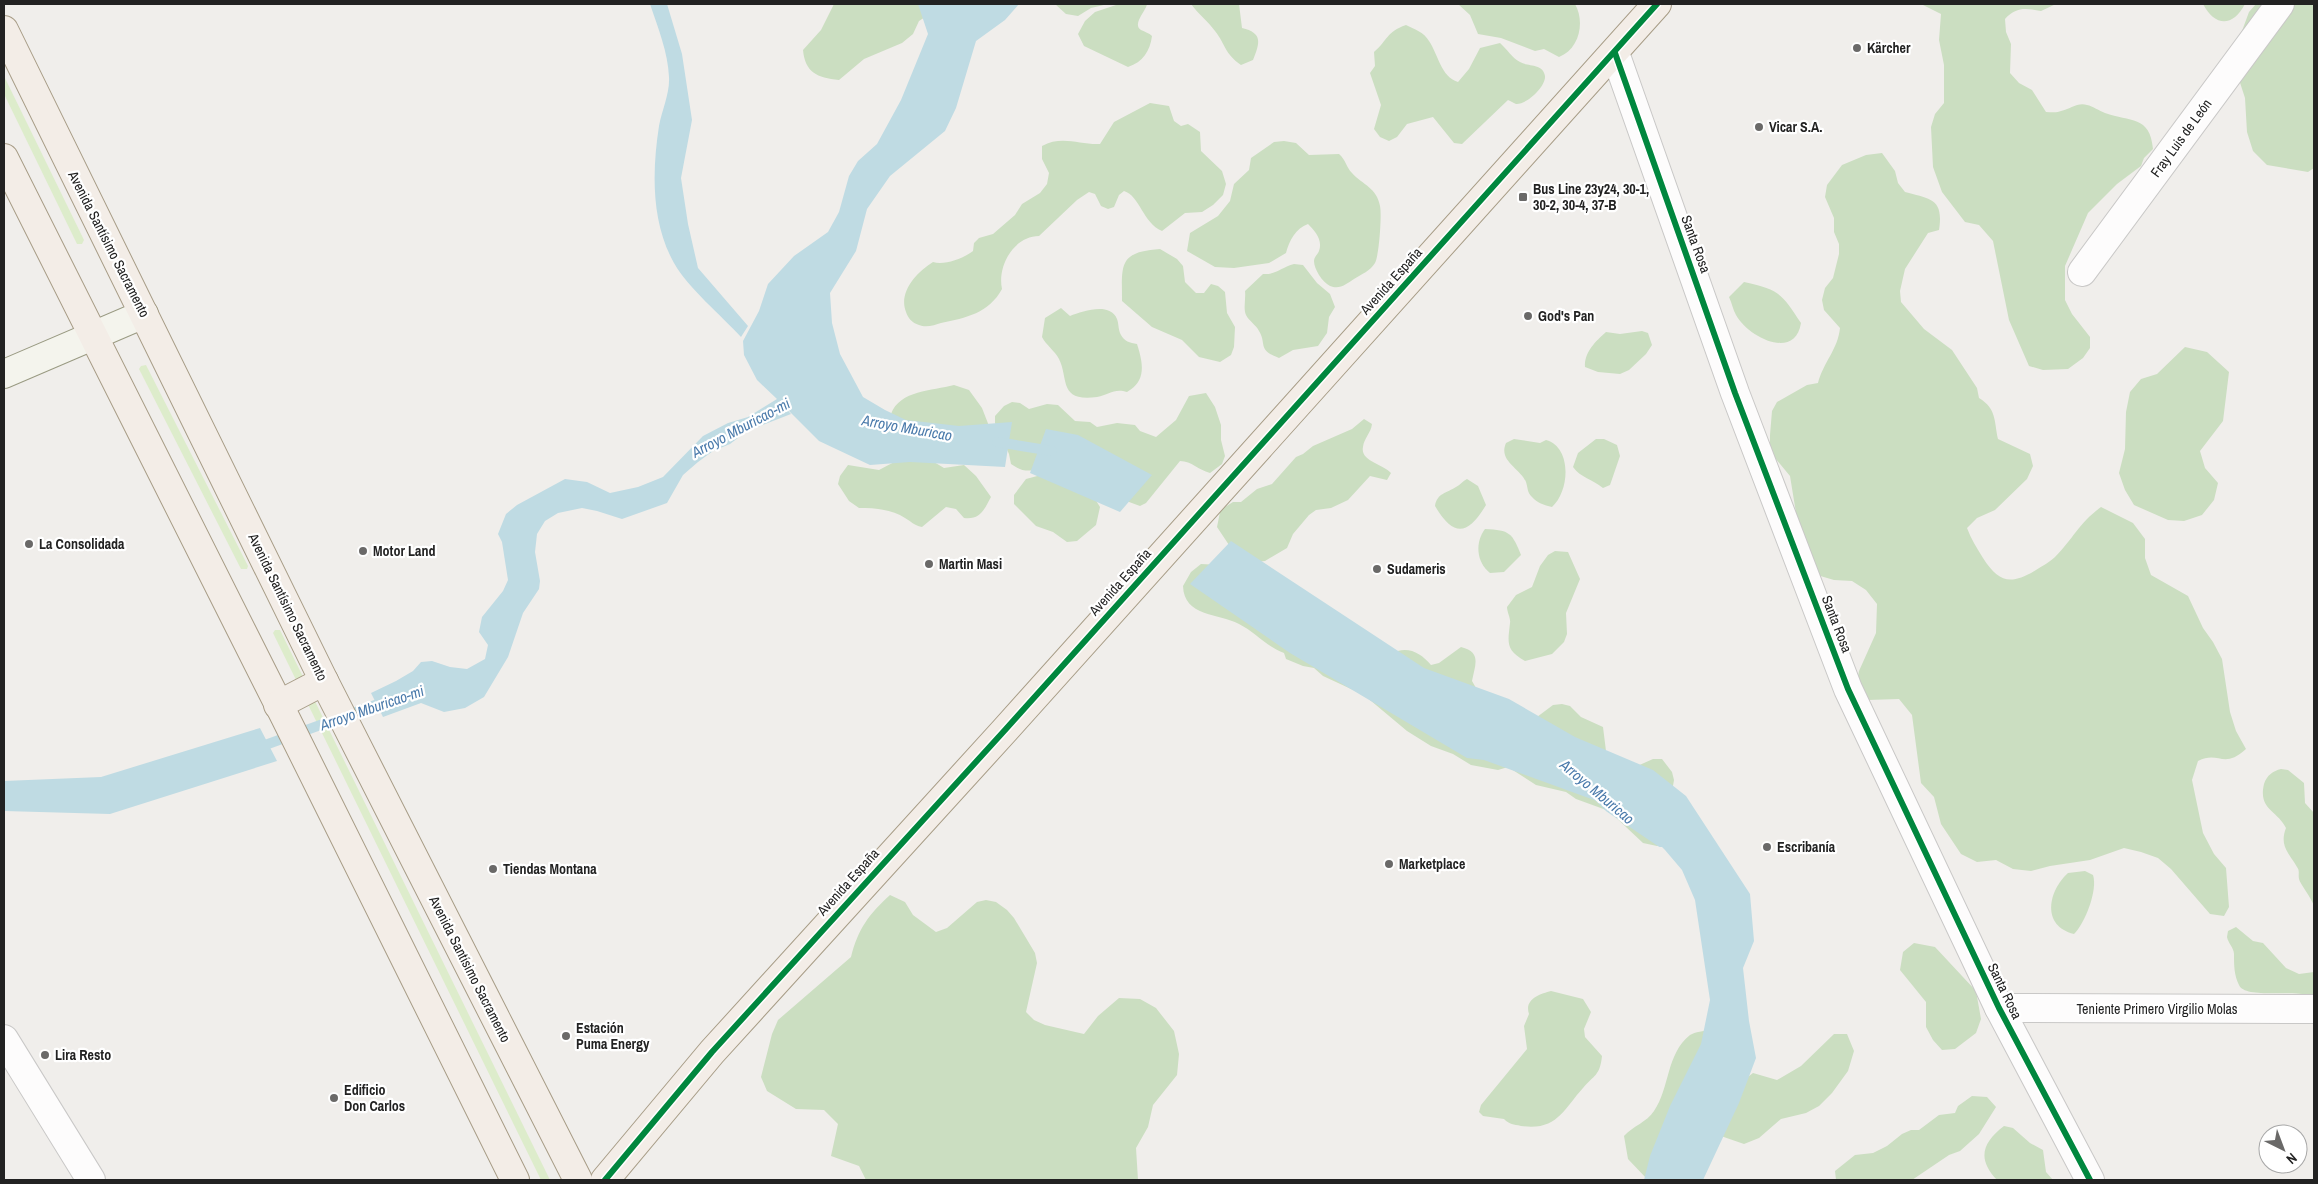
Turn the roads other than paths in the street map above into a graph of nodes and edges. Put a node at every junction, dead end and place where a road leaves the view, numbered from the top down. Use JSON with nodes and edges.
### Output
{"nodes":[{"id":1,"x":1657,"y":4,"type":"edge"},
{"id":2,"x":2280,"y":4,"type":"edge"},
{"id":3,"x":4,"y":30,"type":"edge"},
{"id":4,"x":1615,"y":53,"type":"junction"},
{"id":5,"x":4,"y":158,"type":"edge"},
{"id":6,"x":2082,"y":272,"type":"dead end"},
{"id":7,"x":144,"y":314,"type":"junction"},
{"id":8,"x":92,"y":335,"type":"junction"},
{"id":9,"x":4,"y":374,"type":"edge"},
{"id":10,"x":324,"y":681,"type":"junction"},
{"id":11,"x":278,"y":705,"type":"junction"},
{"id":12,"x":1999,"y":1008,"type":"junction"},
{"id":13,"x":2314,"y":1009,"type":"edge"},
{"id":14,"x":4,"y":1039,"type":"edge"},
{"id":15,"x":91,"y":1180,"type":"edge"},
{"id":16,"x":514,"y":1180,"type":"edge"},
{"id":17,"x":578,"y":1180,"type":"edge"},
{"id":18,"x":605,"y":1180,"type":"edge"},
{"id":19,"x":2090,"y":1180,"type":"edge"}],
"edges":[{"from":1,"to":4,"type":"main road","name":"Avenida España"},
{"from":2,"to":6,"type":"street","name":"Fray Luis de León"},
{"from":3,"to":7,"type":"main road","name":"Avenida Santísimo Sacramento"},
{"from":4,"to":12,"type":"street","name":"Santa Rosa"},
{"from":4,"to":18,"type":"main road","name":"Avenida España"},
{"from":5,"to":8,"type":"main road"},
{"from":7,"to":8,"type":"main road"},
{"from":7,"to":10,"type":"main road","name":"Avenida Santísimo Sacramento"},
{"from":8,"to":9,"type":"main road"},
{"from":8,"to":11,"type":"main road"},
{"from":10,"to":11,"type":"main road"},
{"from":10,"to":17,"type":"main road","name":"Avenida Santísimo Sacramento"},
{"from":11,"to":16,"type":"main road"},
{"from":12,"to":13,"type":"street","name":"Teniente Primero Virgilio Molas"},
{"from":12,"to":19,"type":"street","name":"Santa Rosa"},
{"from":14,"to":15,"type":"street"}]}
